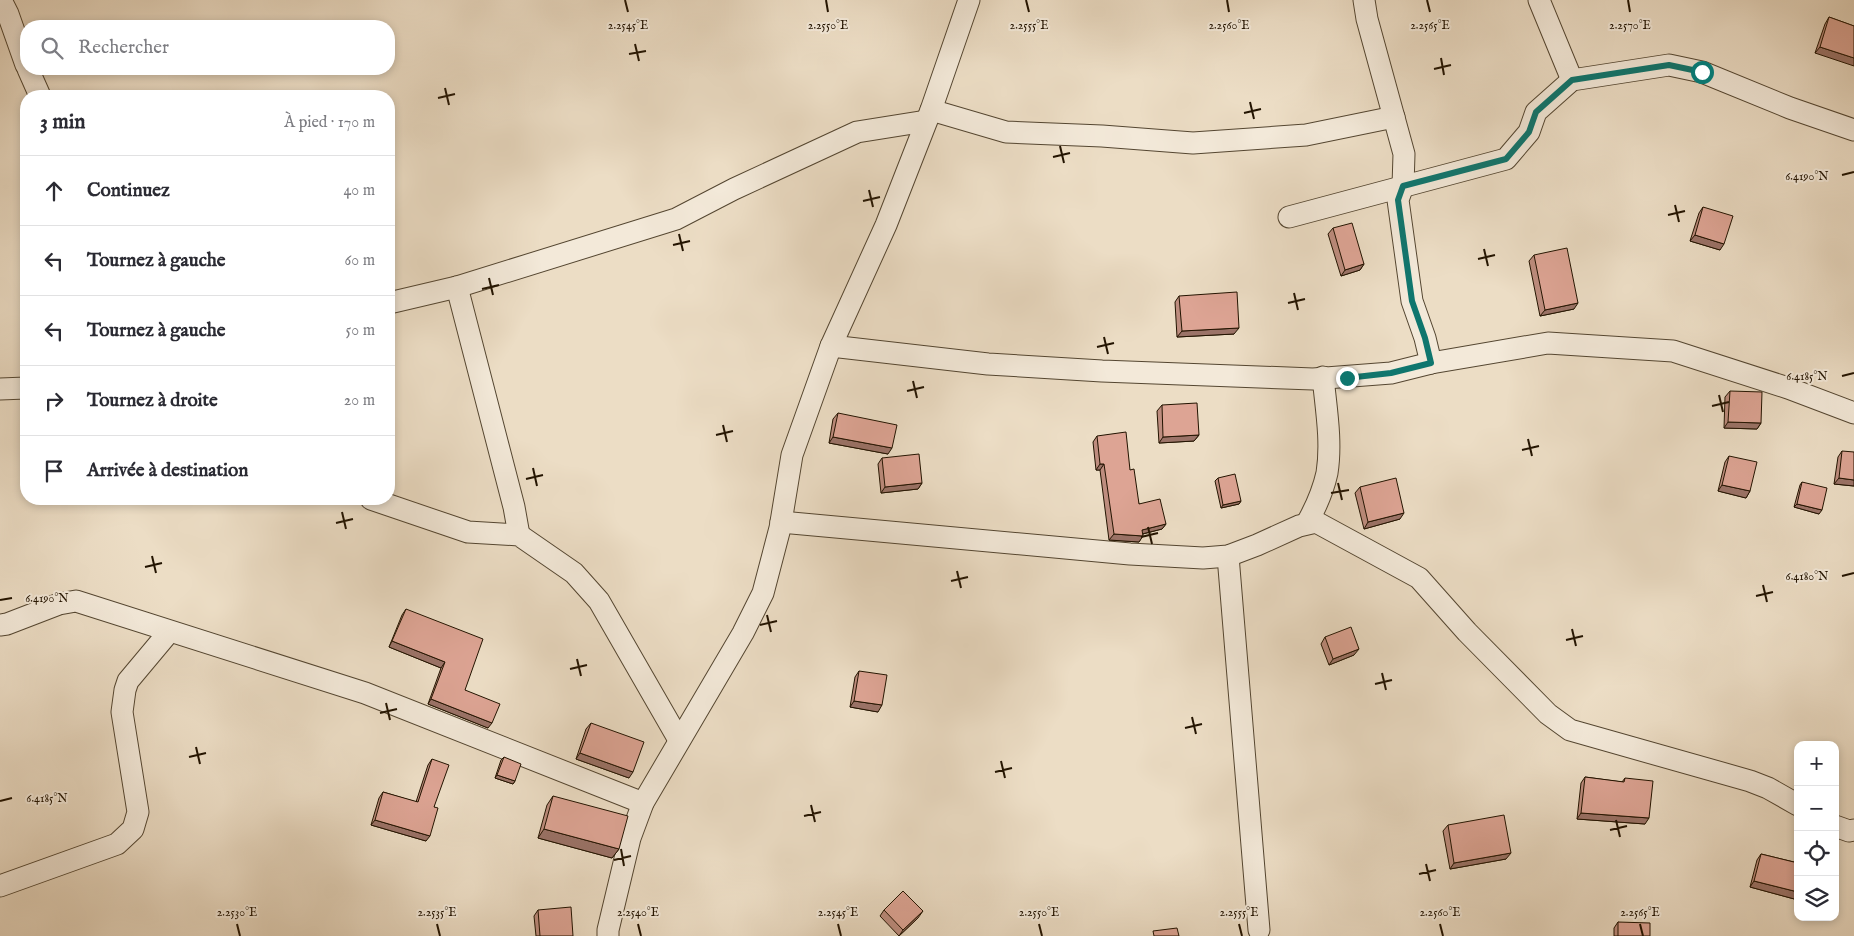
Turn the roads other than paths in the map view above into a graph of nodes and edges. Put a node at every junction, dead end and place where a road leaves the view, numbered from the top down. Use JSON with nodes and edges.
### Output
{"nodes":[{"id":1,"x":2,"y":0,"type":"edge"},
{"id":2,"x":969,"y":0,"type":"edge"},
{"id":3,"x":1364,"y":0,"type":"edge"},
{"id":4,"x":1539,"y":0,"type":"edge"},
{"id":5,"x":20,"y":48,"type":"edge"},
{"id":6,"x":31,"y":75,"type":"edge"},
{"id":7,"x":1572,"y":80,"type":"junction"},
{"id":8,"x":37,"y":90,"type":"edge"},
{"id":9,"x":928,"y":115,"type":"junction"},
{"id":10,"x":1394,"y":117,"type":"junction"},
{"id":11,"x":1854,"y":130,"type":"edge"},
{"id":12,"x":1403,"y":186,"type":"junction"},
{"id":13,"x":1289,"y":217,"type":"dead end"},
{"id":14,"x":457,"y":287,"type":"junction"},
{"id":15,"x":395,"y":302,"type":"edge"},
{"id":16,"x":831,"y":346,"type":"junction"},
{"id":17,"x":1431,"y":363,"type":"junction"},
{"id":18,"x":1323,"y":377,"type":"junction"},
{"id":19,"x":20,"y":388,"type":"edge"},
{"id":20,"x":0,"y":389,"type":"edge"},
{"id":21,"x":1854,"y":413,"type":"edge"},
{"id":22,"x":389,"y":505,"type":"edge"},
{"id":23,"x":781,"y":522,"type":"junction"},
{"id":24,"x":1307,"y":523,"type":"junction"},
{"id":25,"x":519,"y":535,"type":"junction"},
{"id":26,"x":1228,"y":556,"type":"junction"},
{"id":27,"x":0,"y":625,"type":"edge"},
{"id":28,"x":169,"y":632,"type":"junction"},
{"id":29,"x":679,"y":740,"type":"junction"},
{"id":30,"x":643,"y":803,"type":"junction"},
{"id":31,"x":1794,"y":803,"type":"edge"},
{"id":32,"x":1839,"y":827,"type":"edge"},
{"id":33,"x":1854,"y":830,"type":"edge"},
{"id":34,"x":0,"y":886,"type":"edge"},
{"id":35,"x":1259,"y":930,"type":"dead end"},
{"id":36,"x":608,"y":936,"type":"edge"}],
"edges":[{"from":1,"to":5,"type":"street"},
{"from":2,"to":9,"type":"street"},
{"from":3,"to":10,"type":"street"},
{"from":4,"to":7,"type":"street"},
{"from":6,"to":8,"type":"street"},
{"from":7,"to":11,"type":"street"},
{"from":7,"to":12,"type":"street"},
{"from":9,"to":10,"type":"street"},
{"from":9,"to":14,"type":"street"},
{"from":9,"to":16,"type":"street"},
{"from":10,"to":12,"type":"street"},
{"from":12,"to":13,"type":"street"},
{"from":12,"to":17,"type":"street"},
{"from":14,"to":15,"type":"street"},
{"from":14,"to":25,"type":"street"},
{"from":16,"to":18,"type":"street"},
{"from":16,"to":23,"type":"street"},
{"from":17,"to":18,"type":"street"},
{"from":17,"to":21,"type":"street"},
{"from":18,"to":24,"type":"street"},
{"from":19,"to":20,"type":"street"},
{"from":22,"to":25,"type":"street"},
{"from":23,"to":26,"type":"street"},
{"from":23,"to":29,"type":"street"},
{"from":24,"to":26,"type":"street"},
{"from":24,"to":31,"type":"street"},
{"from":25,"to":29,"type":"street"},
{"from":26,"to":35,"type":"street"},
{"from":27,"to":28,"type":"street"},
{"from":28,"to":30,"type":"street"},
{"from":28,"to":34,"type":"street"},
{"from":29,"to":30,"type":"street"},
{"from":30,"to":36,"type":"street"},
{"from":32,"to":33,"type":"street"}]}
